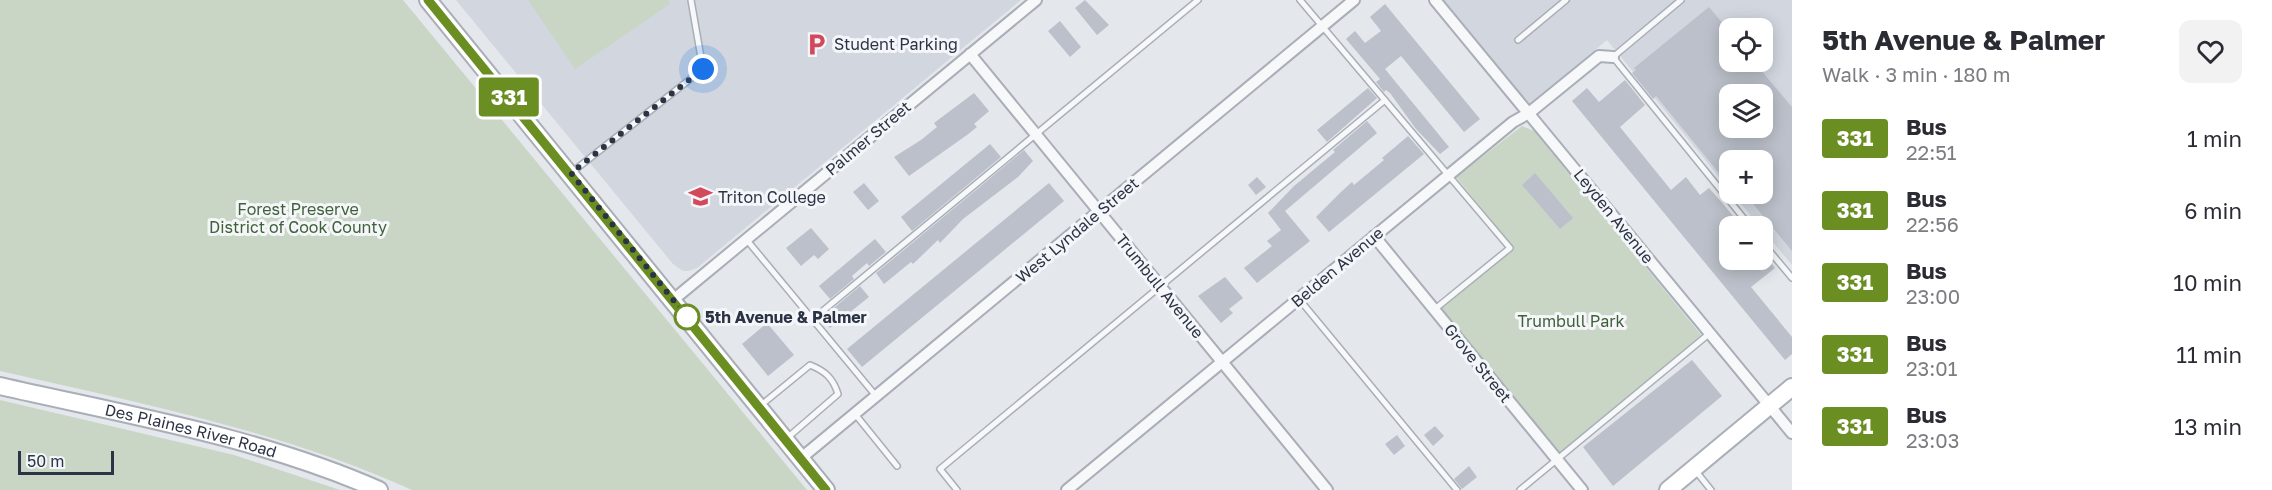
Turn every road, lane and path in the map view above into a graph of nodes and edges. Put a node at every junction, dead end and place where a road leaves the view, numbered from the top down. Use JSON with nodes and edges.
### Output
{"nodes":[{"id":1,"x":428,"y":0,"type":"edge"},
{"id":2,"x":691,"y":0,"type":"edge"},
{"id":3,"x":1036,"y":0,"type":"edge"},
{"id":4,"x":1198,"y":0,"type":"edge"},
{"id":5,"x":1300,"y":0,"type":"edge"},
{"id":6,"x":1354,"y":0,"type":"edge"},
{"id":7,"x":1435,"y":0,"type":"edge"},
{"id":8,"x":1566,"y":0,"type":"edge"},
{"id":9,"x":1681,"y":0,"type":"edge"},
{"id":10,"x":1323,"y":26,"type":"junction"},
{"id":11,"x":1518,"y":40,"type":"dead end"},
{"id":12,"x":970,"y":54,"type":"junction"},
{"id":13,"x":1613,"y":57,"type":"junction"},
{"id":14,"x":1385,"y":100,"type":"junction"},
{"id":15,"x":1529,"y":113,"type":"junction"},
{"id":16,"x":1036,"y":134,"type":"junction"},
{"id":17,"x":571,"y":173,"type":"junction"},
{"id":18,"x":1448,"y":175,"type":"junction"},
{"id":19,"x":1099,"y":212,"type":"junction"},
{"id":20,"x":1742,"y":216,"type":"edge"},
{"id":21,"x":1374,"y":236,"type":"junction"},
{"id":22,"x":746,"y":239,"type":"junction"},
{"id":23,"x":1773,"y":255,"type":"edge"},
{"id":24,"x":1792,"y":278,"type":"edge"},
{"id":25,"x":1161,"y":287,"type":"junction"},
{"id":26,"x":1299,"y":299,"type":"junction"},
{"id":27,"x":673,"y":300,"type":"junction"},
{"id":28,"x":1434,"y":310,"type":"junction"},
{"id":29,"x":813,"y":319,"type":"junction"},
{"id":30,"x":1710,"y":333,"type":"junction"},
{"id":31,"x":1222,"y":362,"type":"junction"},
{"id":32,"x":0,"y":386,"type":"edge"},
{"id":33,"x":1792,"y":387,"type":"edge"},
{"id":34,"x":876,"y":396,"type":"junction"},
{"id":35,"x":1769,"y":406,"type":"junction"},
{"id":36,"x":759,"y":407,"type":"junction"},
{"id":37,"x":855,"y":414,"type":"junction"},
{"id":38,"x":1792,"y":433,"type":"edge"},
{"id":39,"x":785,"y":440,"type":"junction"},
{"id":40,"x":800,"y":459,"type":"junction"},
{"id":41,"x":1557,"y":460,"type":"junction"},
{"id":42,"x":897,"y":466,"type":"dead end"},
{"id":43,"x":1694,"y":469,"type":"junction"},
{"id":44,"x":379,"y":490,"type":"edge"},
{"id":45,"x":825,"y":490,"type":"edge"},
{"id":46,"x":957,"y":490,"type":"edge"},
{"id":47,"x":1066,"y":490,"type":"edge"},
{"id":48,"x":1327,"y":490,"type":"edge"},
{"id":49,"x":1457,"y":490,"type":"edge"},
{"id":50,"x":1520,"y":490,"type":"edge"},
{"id":51,"x":1582,"y":490,"type":"edge"},
{"id":52,"x":1668,"y":490,"type":"edge"},
{"id":53,"x":1712,"y":490,"type":"edge"}],
"edges":[{"from":1,"to":17,"type":"street"},
{"from":2,"to":17,"type":"lane"},
{"from":3,"to":12,"type":"street","name":"Palmer Street"},
{"from":4,"to":16,"type":"lane"},
{"from":5,"to":10,"type":"lane"},
{"from":6,"to":10,"type":"street","name":"West Lyndale Street"},
{"from":7,"to":15,"type":"street","name":"Leyden Avenue"},
{"from":8,"to":11,"type":"lane"},
{"from":9,"to":13,"type":"lane"},
{"from":10,"to":14,"type":"lane"},
{"from":10,"to":19,"type":"street","name":"West Lyndale Street"},
{"from":12,"to":16,"type":"street","name":"Trumbull Avenue"},
{"from":12,"to":22,"type":"street","name":"Palmer Street"},
{"from":13,"to":15,"type":"street","name":"Belden Avenue"},
{"from":13,"to":20,"type":"lane"},
{"from":14,"to":18,"type":"lane"},
{"from":14,"to":25,"type":"lane"},
{"from":15,"to":18,"type":"street","name":"Belden Avenue"},
{"from":15,"to":30,"type":"street","name":"Leyden Avenue"},
{"from":16,"to":19,"type":"street","name":"Trumbull Avenue"},
{"from":16,"to":29,"type":"lane"},
{"from":17,"to":27,"type":"street"},
{"from":18,"to":21,"type":"street","name":"Belden Avenue"},
{"from":18,"to":28,"type":"lane"},
{"from":19,"to":25,"type":"street","name":"Trumbull Avenue"},
{"from":19,"to":34,"type":"street","name":"West Lyndale Street"},
{"from":21,"to":26,"type":"street","name":"Belden Avenue"},
{"from":21,"to":28,"type":"street","name":"Grove Street"},
{"from":22,"to":27,"type":"street","name":"Palmer Street"},
{"from":22,"to":29,"type":"lane"},
{"from":23,"to":24,"type":"lane"},
{"from":25,"to":31,"type":"street","name":"Trumbull Avenue"},
{"from":25,"to":46,"type":"lane"},
{"from":26,"to":31,"type":"street","name":"Belden Avenue"},
{"from":26,"to":49,"type":"lane"},
{"from":27,"to":36,"type":"street"},
{"from":28,"to":41,"type":"street","name":"Grove Street"},
{"from":29,"to":34,"type":"lane"},
{"from":30,"to":35,"type":"street","name":"Leyden Avenue"},
{"from":30,"to":41,"type":"lane"},
{"from":31,"to":47,"type":"street","name":"Belden Avenue"},
{"from":31,"to":48,"type":"street","name":"Trumbull Avenue"},
{"from":32,"to":44,"type":"street","name":"Des Plaines River Road"},
{"from":33,"to":35,"type":"street"},
{"from":34,"to":37,"type":"street","name":"West Lyndale Street"},
{"from":35,"to":38,"type":"street","name":"Leyden Avenue"},
{"from":35,"to":43,"type":"street"},
{"from":36,"to":39,"type":"street"},
{"from":36,"to":39,"type":"lane"},
{"from":37,"to":40,"type":"street","name":"West Lyndale Street"},
{"from":37,"to":42,"type":"lane"},
{"from":39,"to":40,"type":"street"},
{"from":40,"to":45,"type":"street"},
{"from":41,"to":50,"type":"lane"},
{"from":41,"to":51,"type":"street","name":"Grove Street"},
{"from":43,"to":52,"type":"street"},
{"from":43,"to":53,"type":"lane"}]}
